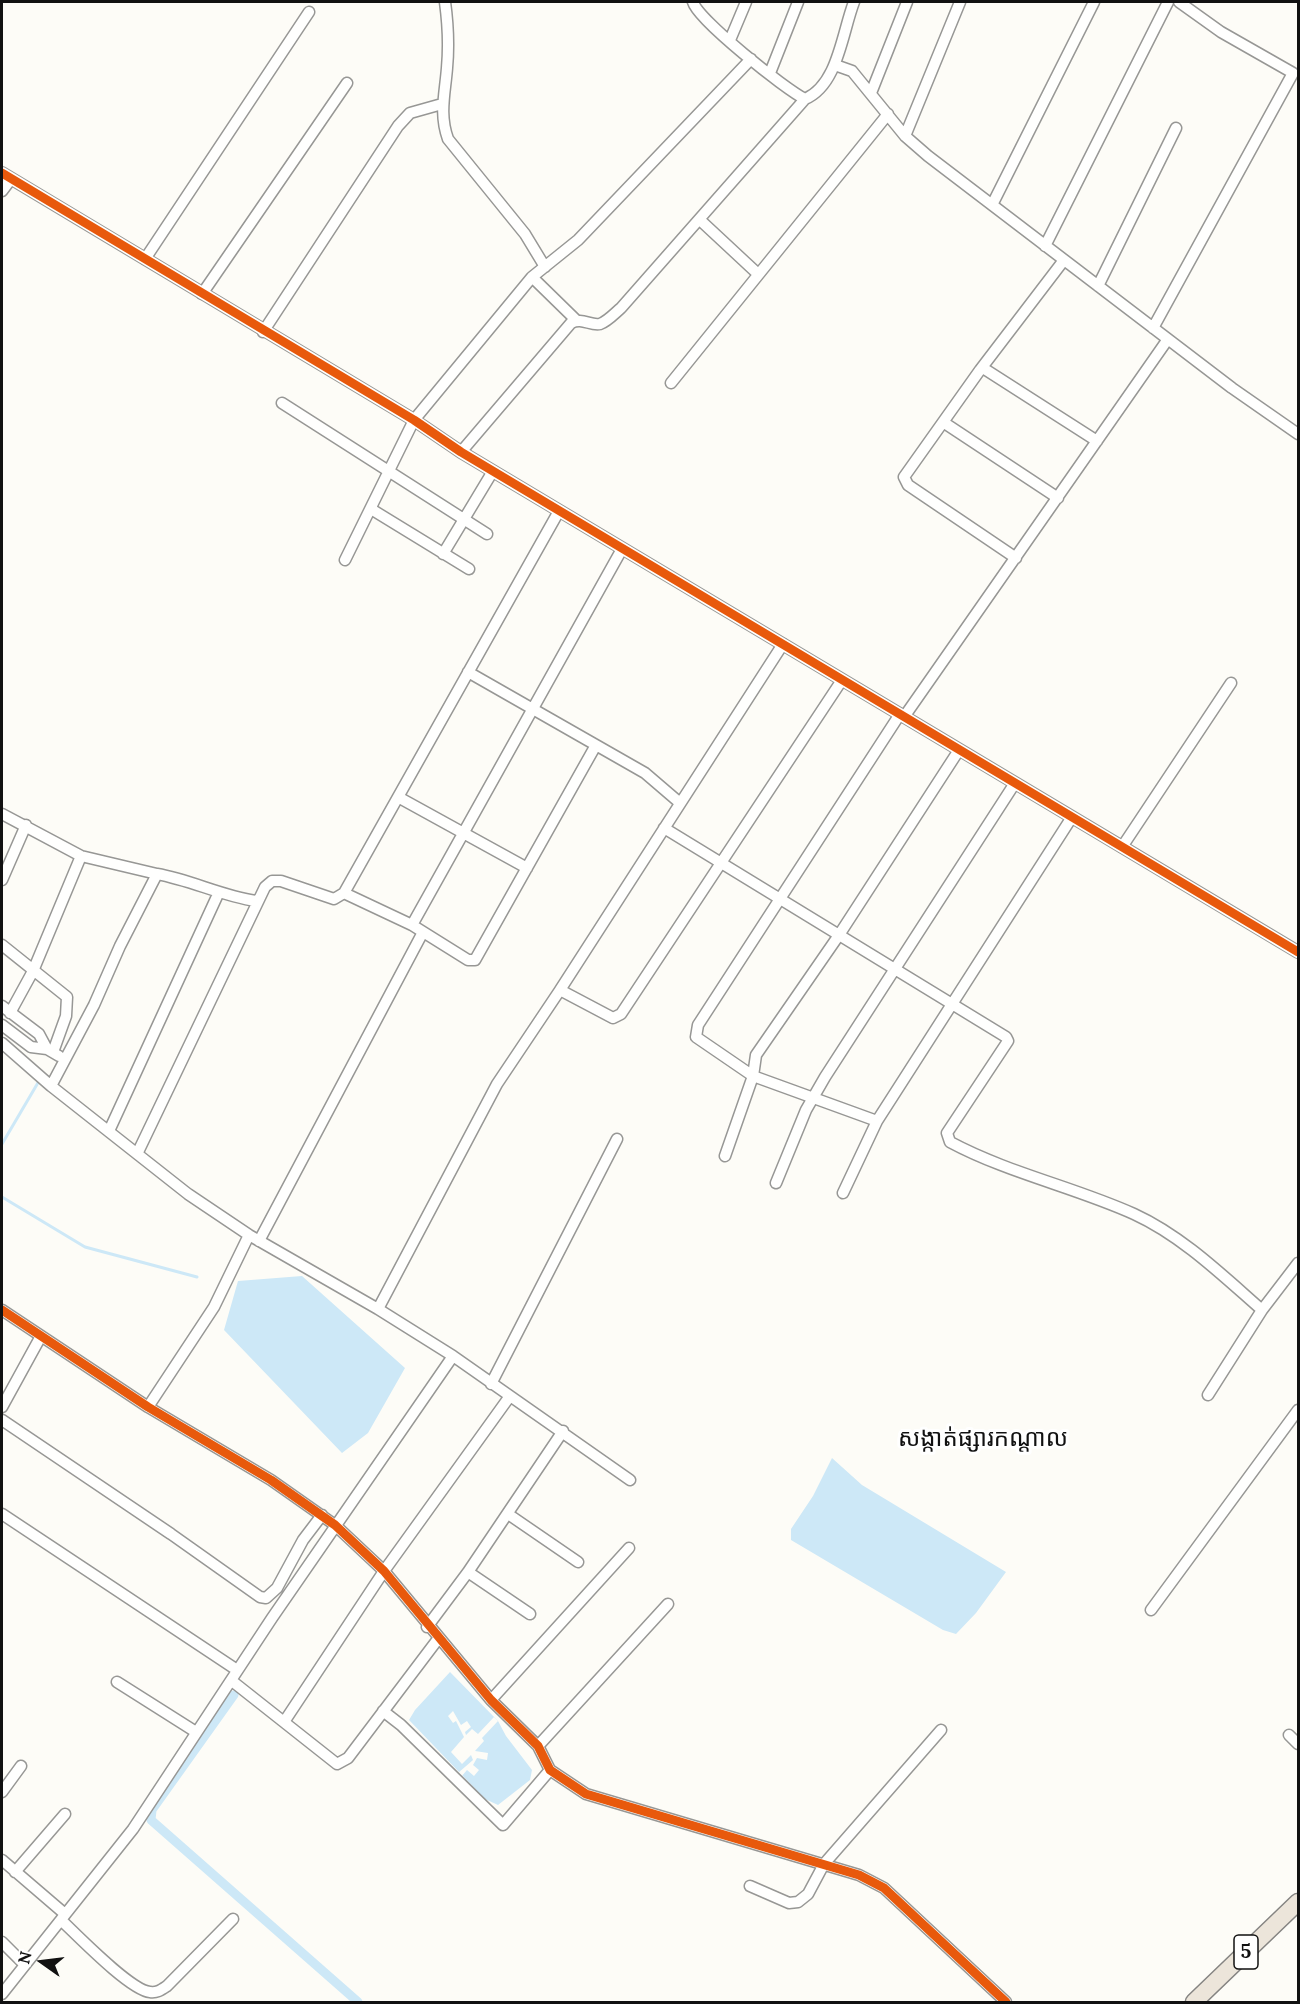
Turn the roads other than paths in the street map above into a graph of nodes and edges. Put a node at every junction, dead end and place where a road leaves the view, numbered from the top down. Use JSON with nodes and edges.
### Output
{"nodes":[{"id":1,"x":445,"y":2,"type":"edge"},
{"id":2,"x":693,"y":2,"type":"edge"},
{"id":3,"x":746,"y":2,"type":"edge"},
{"id":4,"x":798,"y":2,"type":"edge"},
{"id":5,"x":854,"y":2,"type":"edge"},
{"id":6,"x":907,"y":2,"type":"edge"},
{"id":7,"x":960,"y":2,"type":"edge"},
{"id":8,"x":1094,"y":2,"type":"edge"},
{"id":9,"x":1168,"y":2,"type":"edge"},
{"id":10,"x":1179,"y":2,"type":"edge"},
{"id":11,"x":309,"y":12,"type":"dead end"},
{"id":12,"x":730,"y":40,"type":"junction"},
{"id":13,"x":751,"y":59,"type":"junction"},
{"id":14,"x":835,"y":65,"type":"junction"},
{"id":15,"x":1295,"y":72,"type":"edge"},
{"id":16,"x":770,"y":73,"type":"junction"},
{"id":17,"x":347,"y":83,"type":"dead end"},
{"id":18,"x":871,"y":93,"type":"junction"},
{"id":19,"x":805,"y":99,"type":"junction"},
{"id":20,"x":442,"y":104,"type":"junction"},
{"id":21,"x":888,"y":114,"type":"junction"},
{"id":22,"x":1176,"y":128,"type":"dead end"},
{"id":23,"x":906,"y":136,"type":"junction"},
{"id":24,"x":6,"y":176,"type":"edge"},
{"id":25,"x":2,"y":191,"type":"edge"},
{"id":26,"x":992,"y":205,"type":"junction"},
{"id":27,"x":700,"y":220,"type":"junction"},
{"id":28,"x":1045,"y":246,"type":"junction"},
{"id":29,"x":145,"y":259,"type":"junction"},
{"id":30,"x":1064,"y":260,"type":"junction"},
{"id":31,"x":545,"y":267,"type":"junction"},
{"id":32,"x":758,"y":274,"type":"junction"},
{"id":33,"x":532,"y":277,"type":"junction"},
{"id":34,"x":1098,"y":286,"type":"junction"},
{"id":35,"x":202,"y":294,"type":"junction"},
{"id":36,"x":576,"y":320,"type":"junction"},
{"id":37,"x":1153,"y":328,"type":"junction"},
{"id":38,"x":263,"y":332,"type":"junction"},
{"id":39,"x":1168,"y":339,"type":"junction"},
{"id":40,"x":983,"y":368,"type":"junction"},
{"id":41,"x":671,"y":383,"type":"dead end"},
{"id":42,"x":282,"y":403,"type":"dead end"},
{"id":43,"x":414,"y":420,"type":"junction"},
{"id":44,"x":943,"y":422,"type":"junction"},
{"id":45,"x":1299,"y":434,"type":"edge"},
{"id":46,"x":1097,"y":441,"type":"junction"},
{"id":47,"x":461,"y":452,"type":"junction"},
{"id":48,"x":493,"y":471,"type":"junction"},
{"id":49,"x":390,"y":473,"type":"junction"},
{"id":50,"x":1058,"y":498,"type":"junction"},
{"id":51,"x":371,"y":509,"type":"junction"},
{"id":52,"x":559,"y":511,"type":"junction"},
{"id":53,"x":465,"y":520,"type":"junction"},
{"id":54,"x":487,"y":534,"type":"dead end"},
{"id":55,"x":622,"y":549,"type":"junction"},
{"id":56,"x":443,"y":554,"type":"junction"},
{"id":57,"x":1016,"y":558,"type":"junction"},
{"id":58,"x":345,"y":560,"type":"dead end"},
{"id":59,"x":469,"y":569,"type":"dead end"},
{"id":60,"x":783,"y":644,"type":"junction"},
{"id":61,"x":468,"y":672,"type":"junction"},
{"id":62,"x":842,"y":680,"type":"junction"},
{"id":63,"x":1231,"y":683,"type":"dead end"},
{"id":64,"x":533,"y":709,"type":"junction"},
{"id":65,"x":902,"y":716,"type":"junction"},
{"id":66,"x":596,"y":745,"type":"junction"},
{"id":67,"x":959,"y":750,"type":"junction"},
{"id":68,"x":1015,"y":783,"type":"junction"},
{"id":69,"x":398,"y":797,"type":"junction"},
{"id":70,"x":680,"y":804,"type":"junction"},
{"id":71,"x":2,"y":814,"type":"edge"},
{"id":72,"x":1071,"y":817,"type":"junction"},
{"id":73,"x":26,"y":825,"type":"junction"},
{"id":74,"x":664,"y":828,"type":"junction"},
{"id":75,"x":463,"y":833,"type":"junction"},
{"id":76,"x":1122,"y":847,"type":"junction"},
{"id":77,"x":81,"y":856,"type":"junction"},
{"id":78,"x":723,"y":864,"type":"junction"},
{"id":79,"x":527,"y":868,"type":"junction"},
{"id":80,"x":157,"y":874,"type":"junction"},
{"id":81,"x":2,"y":880,"type":"edge"},
{"id":82,"x":219,"y":892,"type":"junction"},
{"id":83,"x":344,"y":893,"type":"junction"},
{"id":84,"x":780,"y":899,"type":"junction"},
{"id":85,"x":256,"y":901,"type":"junction"},
{"id":86,"x":412,"y":926,"type":"junction"},
{"id":87,"x":423,"y":932,"type":"junction"},
{"id":88,"x":838,"y":935,"type":"junction"},
{"id":89,"x":2,"y":945,"type":"edge"},
{"id":90,"x":1299,"y":952,"type":"edge"},
{"id":91,"x":895,"y":969,"type":"junction"},
{"id":92,"x":33,"y":971,"type":"junction"},
{"id":93,"x":560,"y":990,"type":"junction"},
{"id":94,"x":953,"y":1005,"type":"junction"},
{"id":95,"x":6,"y":1010,"type":"edge"},
{"id":96,"x":2,"y":1025,"type":"edge"},
{"id":97,"x":2,"y":1043,"type":"edge"},
{"id":98,"x":50,"y":1050,"type":"junction"},
{"id":99,"x":64,"y":1059,"type":"junction"},
{"id":100,"x":753,"y":1076,"type":"junction"},
{"id":101,"x":51,"y":1086,"type":"junction"},
{"id":102,"x":813,"y":1098,"type":"junction"},
{"id":103,"x":877,"y":1121,"type":"junction"},
{"id":104,"x":109,"y":1131,"type":"junction"},
{"id":105,"x":617,"y":1139,"type":"dead end"},
{"id":106,"x":138,"y":1152,"type":"junction"},
{"id":107,"x":724,"y":1156,"type":"dead end"},
{"id":108,"x":776,"y":1183,"type":"dead end"},
{"id":109,"x":843,"y":1193,"type":"dead end"},
{"id":110,"x":254,"y":1238,"type":"junction"},
{"id":111,"x":1299,"y":1263,"type":"edge"},
{"id":112,"x":378,"y":1309,"type":"junction"},
{"id":113,"x":2,"y":1310,"type":"edge"},
{"id":114,"x":1262,"y":1310,"type":"junction"},
{"id":115,"x":41,"y":1336,"type":"junction"},
{"id":116,"x":453,"y":1356,"type":"junction"},
{"id":117,"x":491,"y":1384,"type":"junction"},
{"id":118,"x":1208,"y":1395,"type":"dead end"},
{"id":119,"x":510,"y":1396,"type":"junction"},
{"id":120,"x":2,"y":1407,"type":"edge"},
{"id":121,"x":148,"y":1407,"type":"junction"},
{"id":122,"x":1299,"y":1410,"type":"edge"},
{"id":123,"x":2,"y":1420,"type":"edge"},
{"id":124,"x":563,"y":1431,"type":"junction"},
{"id":125,"x":630,"y":1480,"type":"dead end"},
{"id":126,"x":2,"y":1514,"type":"edge"},
{"id":127,"x":508,"y":1514,"type":"junction"},
{"id":128,"x":322,"y":1515,"type":"junction"},
{"id":129,"x":335,"y":1525,"type":"junction"},
{"id":130,"x":629,"y":1548,"type":"dead end"},
{"id":131,"x":578,"y":1562,"type":"dead end"},
{"id":132,"x":384,"y":1571,"type":"junction"},
{"id":133,"x":468,"y":1572,"type":"junction"},
{"id":134,"x":668,"y":1604,"type":"dead end"},
{"id":135,"x":1151,"y":1610,"type":"dead end"},
{"id":136,"x":530,"y":1614,"type":"dead end"},
{"id":137,"x":428,"y":1627,"type":"junction"},
{"id":138,"x":438,"y":1639,"type":"junction"},
{"id":139,"x":237,"y":1670,"type":"junction"},
{"id":140,"x":232,"y":1681,"type":"junction"},
{"id":141,"x":117,"y":1682,"type":"dead end"},
{"id":142,"x":491,"y":1700,"type":"junction"},
{"id":143,"x":383,"y":1712,"type":"junction"},
{"id":144,"x":284,"y":1722,"type":"junction"},
{"id":145,"x":941,"y":1730,"type":"dead end"},
{"id":146,"x":196,"y":1732,"type":"junction"},
{"id":147,"x":1289,"y":1735,"type":"dead end"},
{"id":148,"x":1299,"y":1744,"type":"edge"},
{"id":149,"x":538,"y":1746,"type":"junction"},
{"id":150,"x":21,"y":1766,"type":"dead end"},
{"id":151,"x":550,"y":1770,"type":"junction"},
{"id":152,"x":2,"y":1791,"type":"edge"},
{"id":153,"x":65,"y":1814,"type":"dead end"},
{"id":154,"x":2,"y":1860,"type":"edge"},
{"id":155,"x":824,"y":1864,"type":"junction"},
{"id":156,"x":15,"y":1872,"type":"junction"},
{"id":157,"x":750,"y":1886,"type":"dead end"},
{"id":158,"x":1299,"y":1902,"type":"edge"},
{"id":159,"x":63,"y":1917,"type":"junction"},
{"id":160,"x":233,"y":1919,"type":"dead end"},
{"id":161,"x":2,"y":1942,"type":"edge"},
{"id":162,"x":24,"y":1964,"type":"junction"},
{"id":163,"x":2,"y":1994,"type":"edge"},
{"id":164,"x":1006,"y":2002,"type":"edge"},
{"id":165,"x":1194,"y":2002,"type":"edge"}],
"edges":[{"from":1,"to":20,"type":"street"},
{"from":2,"to":12,"type":"street"},
{"from":3,"to":12,"type":"street"},
{"from":4,"to":16,"type":"street"},
{"from":5,"to":14,"type":"street"},
{"from":6,"to":18,"type":"street"},
{"from":7,"to":23,"type":"street"},
{"from":8,"to":26,"type":"street"},
{"from":9,"to":28,"type":"street"},
{"from":10,"to":15,"type":"street"},
{"from":11,"to":29,"type":"street"},
{"from":12,"to":13,"type":"street"},
{"from":13,"to":16,"type":"street"},
{"from":13,"to":31,"type":"street"},
{"from":14,"to":18,"type":"street"},
{"from":14,"to":19,"type":"street"},
{"from":15,"to":37,"type":"street"},
{"from":16,"to":19,"type":"street"},
{"from":17,"to":35,"type":"street"},
{"from":18,"to":21,"type":"street"},
{"from":19,"to":27,"type":"street"},
{"from":20,"to":31,"type":"street"},
{"from":20,"to":38,"type":"street"},
{"from":21,"to":23,"type":"street"},
{"from":21,"to":32,"type":"street"},
{"from":22,"to":34,"type":"street"},
{"from":23,"to":26,"type":"street"},
{"from":24,"to":25,"type":"street"},
{"from":24,"to":29,"type":"street"},
{"from":26,"to":28,"type":"street"},
{"from":27,"to":32,"type":"street"},
{"from":27,"to":36,"type":"street"},
{"from":28,"to":30,"type":"street"},
{"from":29,"to":35,"type":"street"},
{"from":30,"to":34,"type":"street"},
{"from":30,"to":40,"type":"street"},
{"from":31,"to":33,"type":"street"},
{"from":32,"to":41,"type":"street"},
{"from":33,"to":36,"type":"street"},
{"from":33,"to":43,"type":"street"},
{"from":34,"to":37,"type":"street"},
{"from":35,"to":38,"type":"street"},
{"from":36,"to":47,"type":"street"},
{"from":37,"to":39,"type":"street"},
{"from":38,"to":43,"type":"street"},
{"from":39,"to":45,"type":"street"},
{"from":39,"to":46,"type":"street"},
{"from":40,"to":44,"type":"street"},
{"from":40,"to":46,"type":"street"},
{"from":42,"to":49,"type":"street"},
{"from":43,"to":47,"type":"street"},
{"from":43,"to":49,"type":"street"},
{"from":44,"to":50,"type":"street"},
{"from":44,"to":57,"type":"street"},
{"from":46,"to":50,"type":"street"},
{"from":47,"to":48,"type":"street"},
{"from":48,"to":52,"type":"street"},
{"from":48,"to":53,"type":"street"},
{"from":49,"to":51,"type":"street"},
{"from":49,"to":53,"type":"street"},
{"from":50,"to":57,"type":"street"},
{"from":51,"to":56,"type":"street"},
{"from":51,"to":58,"type":"street"},
{"from":52,"to":55,"type":"street"},
{"from":52,"to":61,"type":"street"},
{"from":53,"to":54,"type":"street"},
{"from":53,"to":56,"type":"street"},
{"from":55,"to":60,"type":"street"},
{"from":55,"to":64,"type":"street"},
{"from":56,"to":59,"type":"street"},
{"from":57,"to":65,"type":"street"},
{"from":60,"to":62,"type":"street"},
{"from":60,"to":70,"type":"street"},
{"from":61,"to":64,"type":"street"},
{"from":61,"to":69,"type":"street"},
{"from":62,"to":65,"type":"street"},
{"from":62,"to":78,"type":"street"},
{"from":63,"to":76,"type":"street"},
{"from":64,"to":66,"type":"street"},
{"from":64,"to":75,"type":"street"},
{"from":65,"to":67,"type":"street"},
{"from":65,"to":84,"type":"street"},
{"from":66,"to":70,"type":"street"},
{"from":66,"to":79,"type":"street"},
{"from":67,"to":68,"type":"street"},
{"from":67,"to":88,"type":"street"},
{"from":68,"to":72,"type":"street"},
{"from":68,"to":91,"type":"street"},
{"from":69,"to":75,"type":"street"},
{"from":69,"to":83,"type":"street"},
{"from":70,"to":74,"type":"street"},
{"from":71,"to":73,"type":"street"},
{"from":72,"to":76,"type":"street"},
{"from":72,"to":94,"type":"street"},
{"from":73,"to":77,"type":"street"},
{"from":73,"to":81,"type":"street"},
{"from":74,"to":78,"type":"street"},
{"from":74,"to":93,"type":"street"},
{"from":75,"to":79,"type":"street"},
{"from":75,"to":86,"type":"street"},
{"from":76,"to":90,"type":"street"},
{"from":77,"to":80,"type":"street"},
{"from":77,"to":92,"type":"street"},
{"from":78,"to":84,"type":"street"},
{"from":78,"to":93,"type":"street"},
{"from":79,"to":87,"type":"street"},
{"from":80,"to":82,"type":"street"},
{"from":80,"to":99,"type":"street"},
{"from":82,"to":85,"type":"street"},
{"from":82,"to":104,"type":"street"},
{"from":83,"to":85,"type":"street"},
{"from":83,"to":86,"type":"street"},
{"from":84,"to":88,"type":"street"},
{"from":84,"to":100,"type":"street"},
{"from":85,"to":106,"type":"street"},
{"from":86,"to":87,"type":"street"},
{"from":87,"to":110,"type":"street"},
{"from":88,"to":91,"type":"street"},
{"from":88,"to":100,"type":"street"},
{"from":89,"to":92,"type":"street"},
{"from":91,"to":94,"type":"street"},
{"from":91,"to":102,"type":"street"},
{"from":92,"to":95,"type":"street"},
{"from":92,"to":98,"type":"street"},
{"from":93,"to":112,"type":"street"},
{"from":94,"to":103,"type":"street"},
{"from":94,"to":114,"type":"street"},
{"from":95,"to":98,"type":"street"},
{"from":96,"to":98,"type":"street"},
{"from":97,"to":101,"type":"street"},
{"from":98,"to":99,"type":"street"},
{"from":99,"to":101,"type":"street"},
{"from":100,"to":102,"type":"street"},
{"from":100,"to":107,"type":"street"},
{"from":101,"to":104,"type":"street"},
{"from":102,"to":103,"type":"street"},
{"from":102,"to":108,"type":"street"},
{"from":103,"to":109,"type":"street"},
{"from":104,"to":106,"type":"street"},
{"from":105,"to":117,"type":"street"},
{"from":106,"to":110,"type":"street"},
{"from":110,"to":112,"type":"street"},
{"from":110,"to":121,"type":"street"},
{"from":111,"to":114,"type":"street"},
{"from":112,"to":116,"type":"street"},
{"from":113,"to":115,"type":"street"},
{"from":114,"to":118,"type":"street"},
{"from":115,"to":120,"type":"street"},
{"from":115,"to":121,"type":"street"},
{"from":116,"to":117,"type":"street"},
{"from":116,"to":129,"type":"street"},
{"from":117,"to":119,"type":"street"},
{"from":119,"to":124,"type":"street"},
{"from":119,"to":132,"type":"street"},
{"from":121,"to":128,"type":"street"},
{"from":122,"to":135,"type":"street"},
{"from":123,"to":128,"type":"street"},
{"from":124,"to":125,"type":"street"},
{"from":124,"to":127,"type":"street"},
{"from":126,"to":139,"type":"street"},
{"from":127,"to":131,"type":"street"},
{"from":127,"to":133,"type":"street"},
{"from":128,"to":129,"type":"street"},
{"from":129,"to":132,"type":"street"},
{"from":129,"to":139,"type":"street"},
{"from":130,"to":142,"type":"street"},
{"from":132,"to":137,"type":"street"},
{"from":132,"to":144,"type":"street"},
{"from":133,"to":136,"type":"street"},
{"from":133,"to":137,"type":"street"},
{"from":134,"to":149,"type":"street"},
{"from":137,"to":138,"type":"street"},
{"from":138,"to":142,"type":"street"},
{"from":138,"to":143,"type":"street"},
{"from":139,"to":140,"type":"street"},
{"from":140,"to":144,"type":"street"},
{"from":140,"to":146,"type":"street"},
{"from":141,"to":146,"type":"street"},
{"from":142,"to":149,"type":"street"},
{"from":143,"to":144,"type":"street"},
{"from":143,"to":151,"type":"street"},
{"from":145,"to":155,"type":"street"},
{"from":146,"to":159,"type":"street"},
{"from":147,"to":148,"type":"street"},
{"from":149,"to":151,"type":"street"},
{"from":150,"to":152,"type":"street"},
{"from":151,"to":155,"type":"street"},
{"from":153,"to":156,"type":"street"},
{"from":154,"to":156,"type":"street"},
{"from":155,"to":157,"type":"street"},
{"from":155,"to":164,"type":"street"},
{"from":156,"to":159,"type":"street"},
{"from":158,"to":165,"type":"highway","number":"5"},
{"from":159,"to":160,"type":"street"},
{"from":159,"to":162,"type":"street"},
{"from":161,"to":162,"type":"street"},
{"from":162,"to":163,"type":"street"}]}
